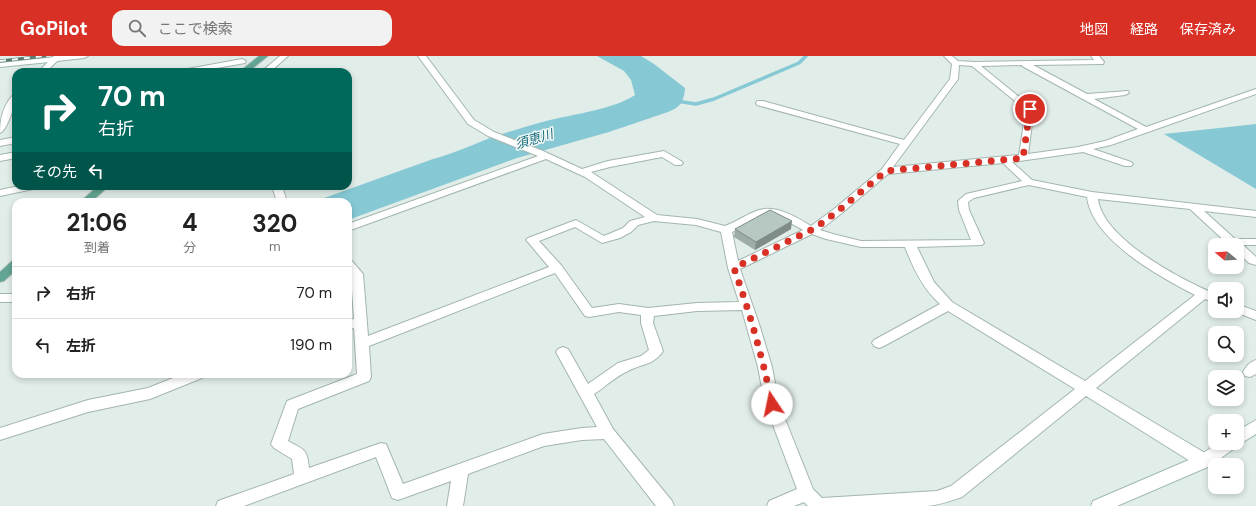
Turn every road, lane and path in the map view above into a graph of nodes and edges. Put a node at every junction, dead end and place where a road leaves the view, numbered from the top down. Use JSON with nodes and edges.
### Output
{"nodes":[{"id":1,"x":84,"y":56,"type":"edge"},
{"id":2,"x":264,"y":56,"type":"edge"},
{"id":3,"x":284,"y":56,"type":"edge"},
{"id":4,"x":422,"y":56,"type":"edge"},
{"id":5,"x":948,"y":56,"type":"edge"},
{"id":6,"x":1096,"y":56,"type":"edge"},
{"id":7,"x":57,"y":57,"type":"edge"},
{"id":8,"x":247,"y":57,"type":"edge"},
{"id":9,"x":956,"y":64,"type":"junction"},
{"id":10,"x":974,"y":64,"type":"junction"},
{"id":11,"x":1025,"y":64,"type":"junction"},
{"id":12,"x":0,"y":65,"type":"edge"},
{"id":13,"x":46,"y":68,"type":"edge"},
{"id":14,"x":199,"y":68,"type":"edge"},
{"id":15,"x":233,"y":68,"type":"edge"},
{"id":16,"x":248,"y":68,"type":"edge"},
{"id":17,"x":270,"y":68,"type":"edge"},
{"id":18,"x":1256,"y":92,"type":"edge"},
{"id":19,"x":1126,"y":93,"type":"dead end"},
{"id":20,"x":1086,"y":97,"type":"junction"},
{"id":21,"x":12,"y":100,"type":"edge"},
{"id":22,"x":12,"y":102,"type":"edge"},
{"id":23,"x":760,"y":103,"type":"dead end"},
{"id":24,"x":0,"y":104,"type":"edge"},
{"id":25,"x":12,"y":115,"type":"edge"},
{"id":26,"x":6,"y":116,"type":"junction"},
{"id":27,"x":0,"y":127,"type":"edge"},
{"id":28,"x":1146,"y":130,"type":"junction"},
{"id":29,"x":12,"y":140,"type":"edge"},
{"id":30,"x":0,"y":142,"type":"edge"},
{"id":31,"x":905,"y":143,"type":"junction"},
{"id":32,"x":1082,"y":149,"type":"junction"},
{"id":33,"x":543,"y":154,"type":"junction"},
{"id":34,"x":12,"y":156,"type":"edge"},
{"id":35,"x":0,"y":158,"type":"edge"},
{"id":36,"x":1023,"y":158,"type":"junction"},
{"id":37,"x":1005,"y":160,"type":"junction"},
{"id":38,"x":678,"y":163,"type":"dead end"},
{"id":39,"x":1128,"y":164,"type":"dead end"},
{"id":40,"x":886,"y":171,"type":"junction"},
{"id":41,"x":582,"y":172,"type":"junction"},
{"id":42,"x":1029,"y":182,"type":"junction"},
{"id":43,"x":15,"y":190,"type":"edge"},
{"id":44,"x":99,"y":190,"type":"edge"},
{"id":45,"x":0,"y":193,"type":"edge"},
{"id":46,"x":1092,"y":195,"type":"junction"},
{"id":47,"x":90,"y":198,"type":"edge"},
{"id":48,"x":1193,"y":207,"type":"junction"},
{"id":49,"x":1256,"y":214,"type":"edge"},
{"id":50,"x":654,"y":218,"type":"junction"},
{"id":51,"x":352,"y":226,"type":"edge"},
{"id":52,"x":726,"y":230,"type":"junction"},
{"id":53,"x":811,"y":230,"type":"junction"},
{"id":54,"x":1228,"y":238,"type":"edge"},
{"id":55,"x":1256,"y":242,"type":"edge"},
{"id":56,"x":1244,"y":243,"type":"edge"},
{"id":57,"x":910,"y":244,"type":"junction"},
{"id":58,"x":1244,"y":252,"type":"edge"},
{"id":59,"x":1256,"y":261,"type":"edge"},
{"id":60,"x":12,"y":268,"type":"edge"},
{"id":61,"x":352,"y":268,"type":"edge"},
{"id":62,"x":557,"y":268,"type":"junction"},
{"id":63,"x":734,"y":268,"type":"junction"},
{"id":64,"x":0,"y":278,"type":"edge"},
{"id":65,"x":1208,"y":296,"type":"edge"},
{"id":66,"x":0,"y":298,"type":"edge"},
{"id":67,"x":12,"y":298,"type":"edge"},
{"id":68,"x":1208,"y":298,"type":"edge"},
{"id":69,"x":948,"y":305,"type":"junction"},
{"id":70,"x":747,"y":306,"type":"junction"},
{"id":71,"x":1244,"y":311,"type":"edge"},
{"id":72,"x":648,"y":312,"type":"junction"},
{"id":73,"x":1256,"y":316,"type":"edge"},
{"id":74,"x":354,"y":323,"type":"edge"},
{"id":75,"x":362,"y":343,"type":"junction"},
{"id":76,"x":879,"y":343,"type":"dead end"},
{"id":77,"x":563,"y":352,"type":"dead end"},
{"id":78,"x":186,"y":378,"type":"edge"},
{"id":79,"x":1085,"y":389,"type":"junction"},
{"id":80,"x":585,"y":393,"type":"junction"},
{"id":81,"x":1256,"y":426,"type":"edge"},
{"id":82,"x":0,"y":434,"type":"edge"},
{"id":83,"x":608,"y":434,"type":"junction"},
{"id":84,"x":1244,"y":434,"type":"edge"},
{"id":85,"x":1220,"y":450,"type":"edge"},
{"id":86,"x":1204,"y":461,"type":"junction"},
{"id":87,"x":460,"y":471,"type":"junction"},
{"id":88,"x":302,"y":478,"type":"junction"},
{"id":89,"x":807,"y":493,"type":"junction"},
{"id":90,"x":224,"y":506,"type":"edge"},
{"id":91,"x":455,"y":506,"type":"edge"},
{"id":92,"x":666,"y":506,"type":"edge"},
{"id":93,"x":775,"y":506,"type":"edge"},
{"id":94,"x":818,"y":506,"type":"edge"},
{"id":95,"x":1099,"y":506,"type":"edge"}],
"edges":[{"from":1,"to":7,"type":"street"},
{"from":2,"to":16,"type":"main road"},
{"from":3,"to":17,"type":"street"},
{"from":4,"to":33,"type":"street"},
{"from":5,"to":9,"type":"street"},
{"from":6,"to":11,"type":"street"},
{"from":7,"to":12,"type":"street"},
{"from":7,"to":13,"type":"street"},
{"from":8,"to":14,"type":"street"},
{"from":8,"to":15,"type":"street"},
{"from":9,"to":10,"type":"street"},
{"from":9,"to":31,"type":"street"},
{"from":10,"to":11,"type":"street"},
{"from":10,"to":36,"type":"street"},
{"from":11,"to":20,"type":"street"},
{"from":18,"to":28,"type":"street"},
{"from":19,"to":20,"type":"street"},
{"from":20,"to":28,"type":"street"},
{"from":21,"to":24,"type":"street"},
{"from":22,"to":26,"type":"street"},
{"from":23,"to":31,"type":"street"},
{"from":25,"to":26,"type":"street"},
{"from":26,"to":27,"type":"street"},
{"from":28,"to":32,"type":"street"},
{"from":29,"to":30,"type":"street"},
{"from":31,"to":40,"type":"street"},
{"from":32,"to":36,"type":"street"},
{"from":32,"to":39,"type":"street"},
{"from":33,"to":41,"type":"street"},
{"from":33,"to":51,"type":"street"},
{"from":34,"to":35,"type":"street"},
{"from":36,"to":37,"type":"street"},
{"from":37,"to":40,"type":"street"},
{"from":37,"to":42,"type":"street"},
{"from":38,"to":41,"type":"street"},
{"from":40,"to":53,"type":"street"},
{"from":41,"to":50,"type":"street"},
{"from":42,"to":46,"type":"street"},
{"from":42,"to":57,"type":"street"},
{"from":43,"to":45,"type":"street"},
{"from":44,"to":47,"type":"main road"},
{"from":46,"to":48,"type":"street"},
{"from":46,"to":65,"type":"street"},
{"from":48,"to":49,"type":"street"},
{"from":48,"to":54,"type":"street"},
{"from":50,"to":52,"type":"street"},
{"from":50,"to":62,"type":"street"},
{"from":52,"to":53,"type":"street"},
{"from":52,"to":63,"type":"street"},
{"from":53,"to":57,"type":"street"},
{"from":53,"to":63,"type":"street"},
{"from":55,"to":56,"type":"street"},
{"from":57,"to":69,"type":"street"},
{"from":58,"to":59,"type":"street"},
{"from":60,"to":64,"type":"main road"},
{"from":61,"to":74,"type":"street"},
{"from":62,"to":72,"type":"street"},
{"from":62,"to":75,"type":"street"},
{"from":63,"to":70,"type":"street"},
{"from":66,"to":67,"type":"street"},
{"from":68,"to":79,"type":"street"},
{"from":69,"to":76,"type":"street"},
{"from":69,"to":79,"type":"street"},
{"from":70,"to":72,"type":"street"},
{"from":70,"to":89,"type":"street"},
{"from":71,"to":73,"type":"street"},
{"from":72,"to":80,"type":"street"},
{"from":74,"to":75,"type":"street"},
{"from":75,"to":88,"type":"street"},
{"from":77,"to":80,"type":"street"},
{"from":78,"to":82,"type":"street"},
{"from":79,"to":86,"type":"street"},
{"from":79,"to":94,"type":"street"},
{"from":80,"to":83,"type":"street"},
{"from":81,"to":84,"type":"street"},
{"from":83,"to":87,"type":"street"},
{"from":83,"to":92,"type":"street"},
{"from":85,"to":86,"type":"street"},
{"from":86,"to":95,"type":"street"},
{"from":87,"to":88,"type":"street"},
{"from":87,"to":91,"type":"street"},
{"from":88,"to":90,"type":"street"},
{"from":89,"to":93,"type":"street"},
{"from":89,"to":94,"type":"street"}]}
